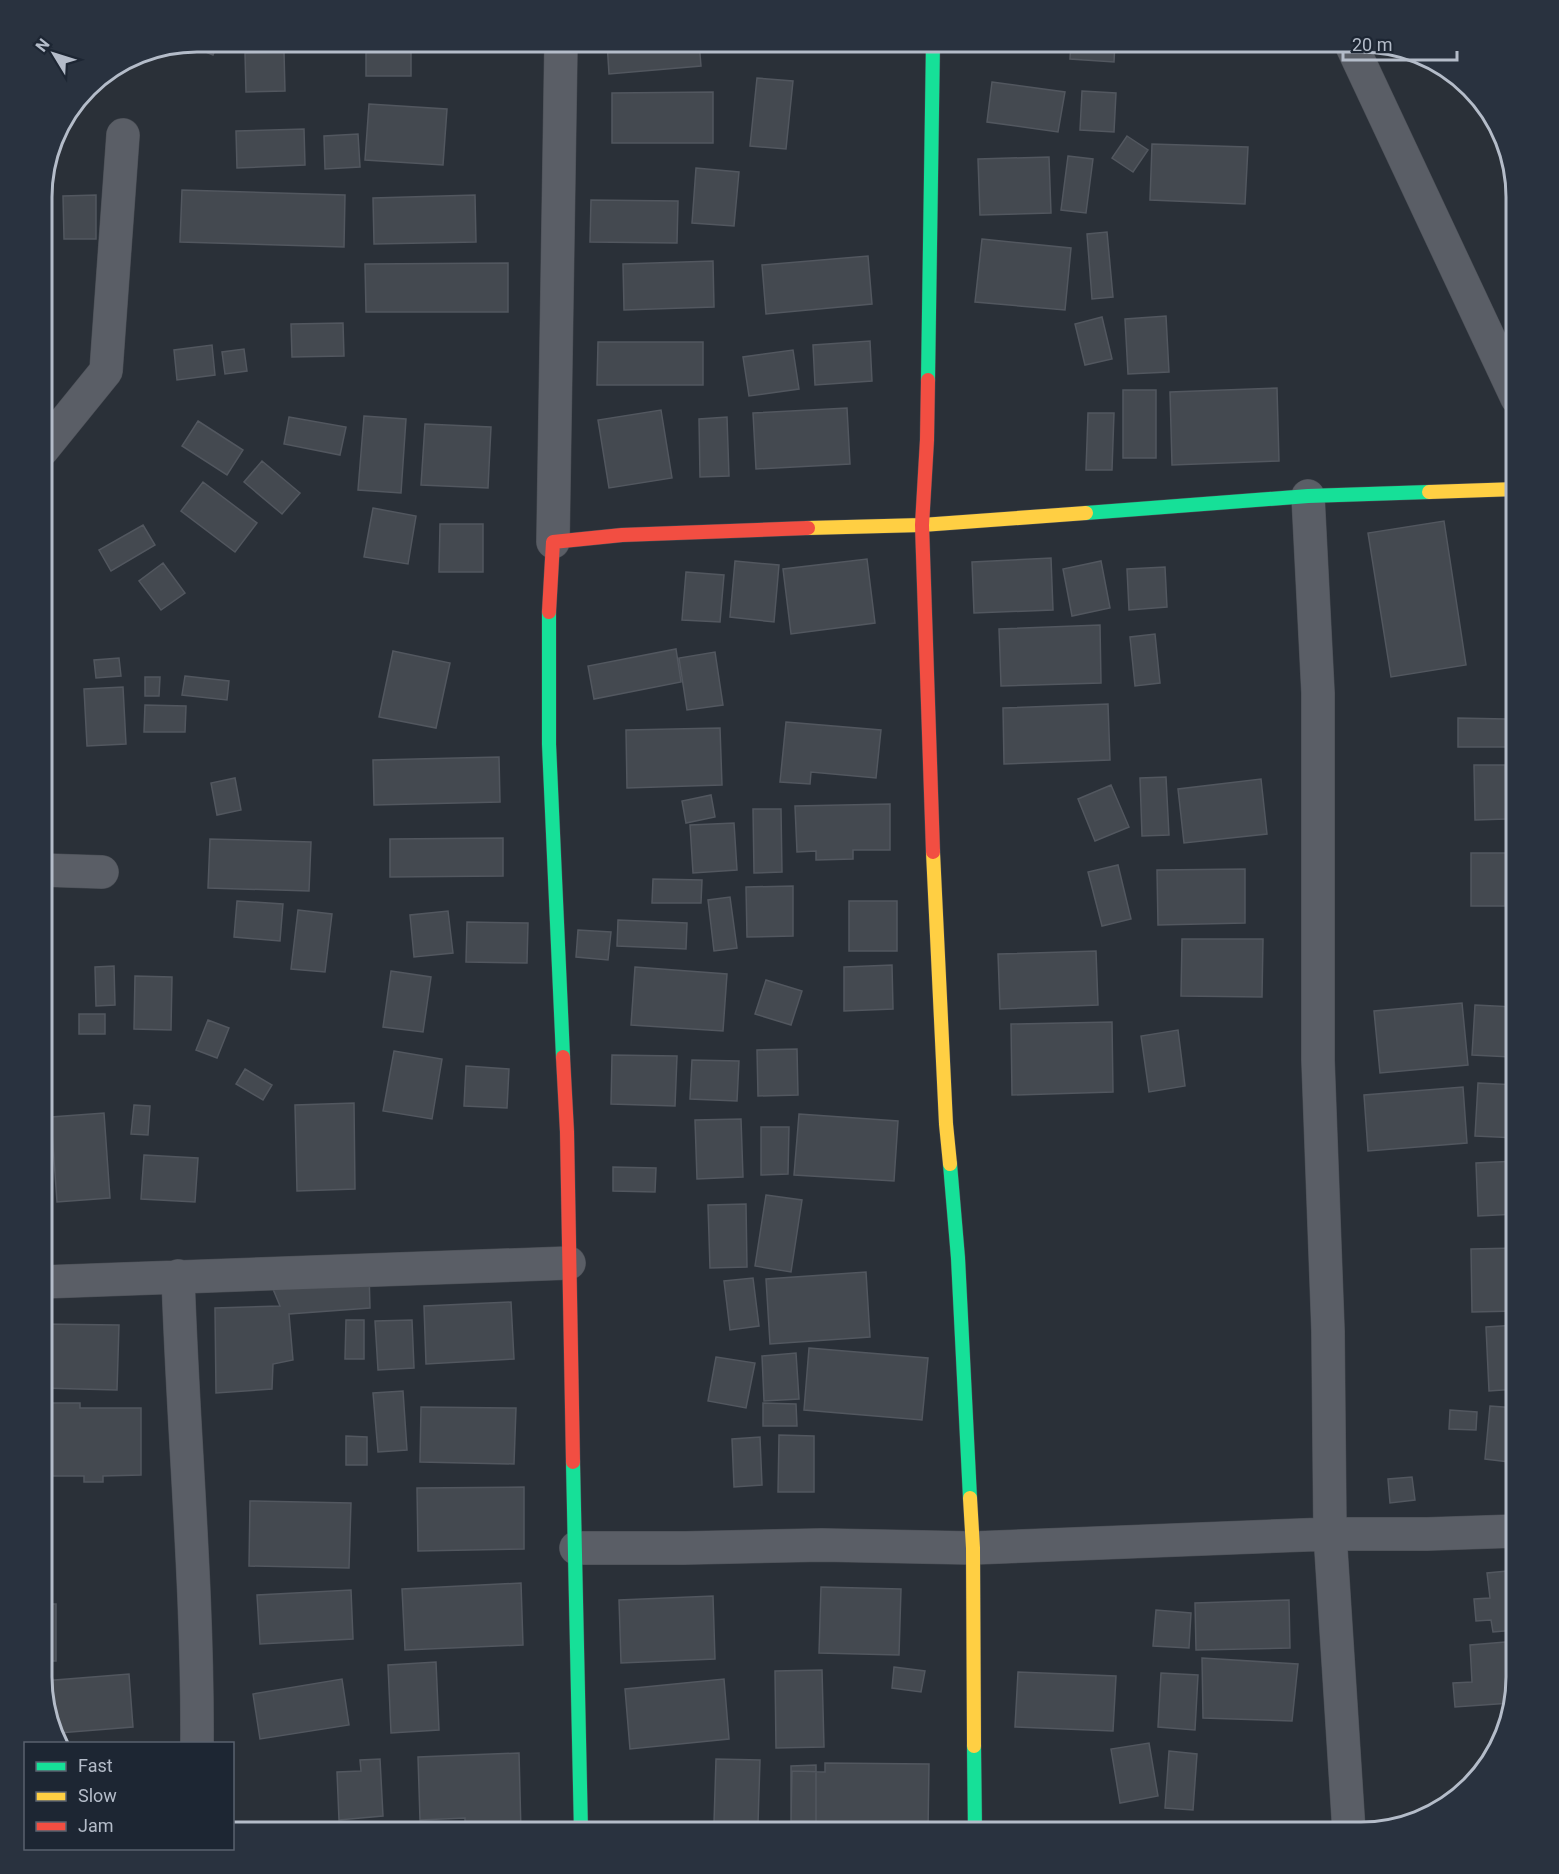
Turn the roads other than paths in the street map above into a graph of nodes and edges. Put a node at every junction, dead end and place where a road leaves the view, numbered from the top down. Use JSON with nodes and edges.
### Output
{"nodes":[{"id":1,"x":561,"y":52,"type":"edge"},
{"id":2,"x":933,"y":53,"type":"edge"},
{"id":3,"x":1355,"y":53,"type":"edge"},
{"id":4,"x":123,"y":135,"type":"dead end"},
{"id":5,"x":1506,"y":375,"type":"edge"},
{"id":6,"x":53,"y":437,"type":"edge"},
{"id":7,"x":1506,"y":489,"type":"edge"},
{"id":8,"x":1308,"y":496,"type":"junction"},
{"id":9,"x":921,"y":525,"type":"junction"},
{"id":10,"x":554,"y":542,"type":"junction"},
{"id":11,"x":53,"y":870,"type":"edge"},
{"id":12,"x":102,"y":872,"type":"dead end"},
{"id":13,"x":569,"y":1263,"type":"junction"},
{"id":14,"x":178,"y":1276,"type":"junction"},
{"id":15,"x":52,"y":1282,"type":"edge"},
{"id":16,"x":1506,"y":1531,"type":"edge"},
{"id":17,"x":1330,"y":1534,"type":"junction"},
{"id":18,"x":576,"y":1548,"type":"junction"},
{"id":19,"x":973,"y":1548,"type":"junction"},
{"id":20,"x":197,"y":1742,"type":"edge"},
{"id":21,"x":581,"y":1822,"type":"edge"},
{"id":22,"x":975,"y":1822,"type":"edge"},
{"id":23,"x":1347,"y":1822,"type":"edge"}],
"edges":[{"from":1,"to":10,"type":"street"},
{"from":2,"to":9,"type":"street"},
{"from":3,"to":5,"type":"street"},
{"from":4,"to":6,"type":"street"},
{"from":7,"to":8,"type":"street"},
{"from":8,"to":9,"type":"street"},
{"from":8,"to":17,"type":"street"},
{"from":9,"to":10,"type":"street"},
{"from":9,"to":19,"type":"street"},
{"from":10,"to":13,"type":"street"},
{"from":11,"to":12,"type":"street"},
{"from":13,"to":14,"type":"street"},
{"from":13,"to":18,"type":"street"},
{"from":14,"to":15,"type":"street"},
{"from":14,"to":20,"type":"street"},
{"from":16,"to":17,"type":"street"},
{"from":17,"to":19,"type":"street"},
{"from":17,"to":23,"type":"street"},
{"from":18,"to":19,"type":"street"},
{"from":18,"to":21,"type":"street"},
{"from":19,"to":22,"type":"street"}]}
